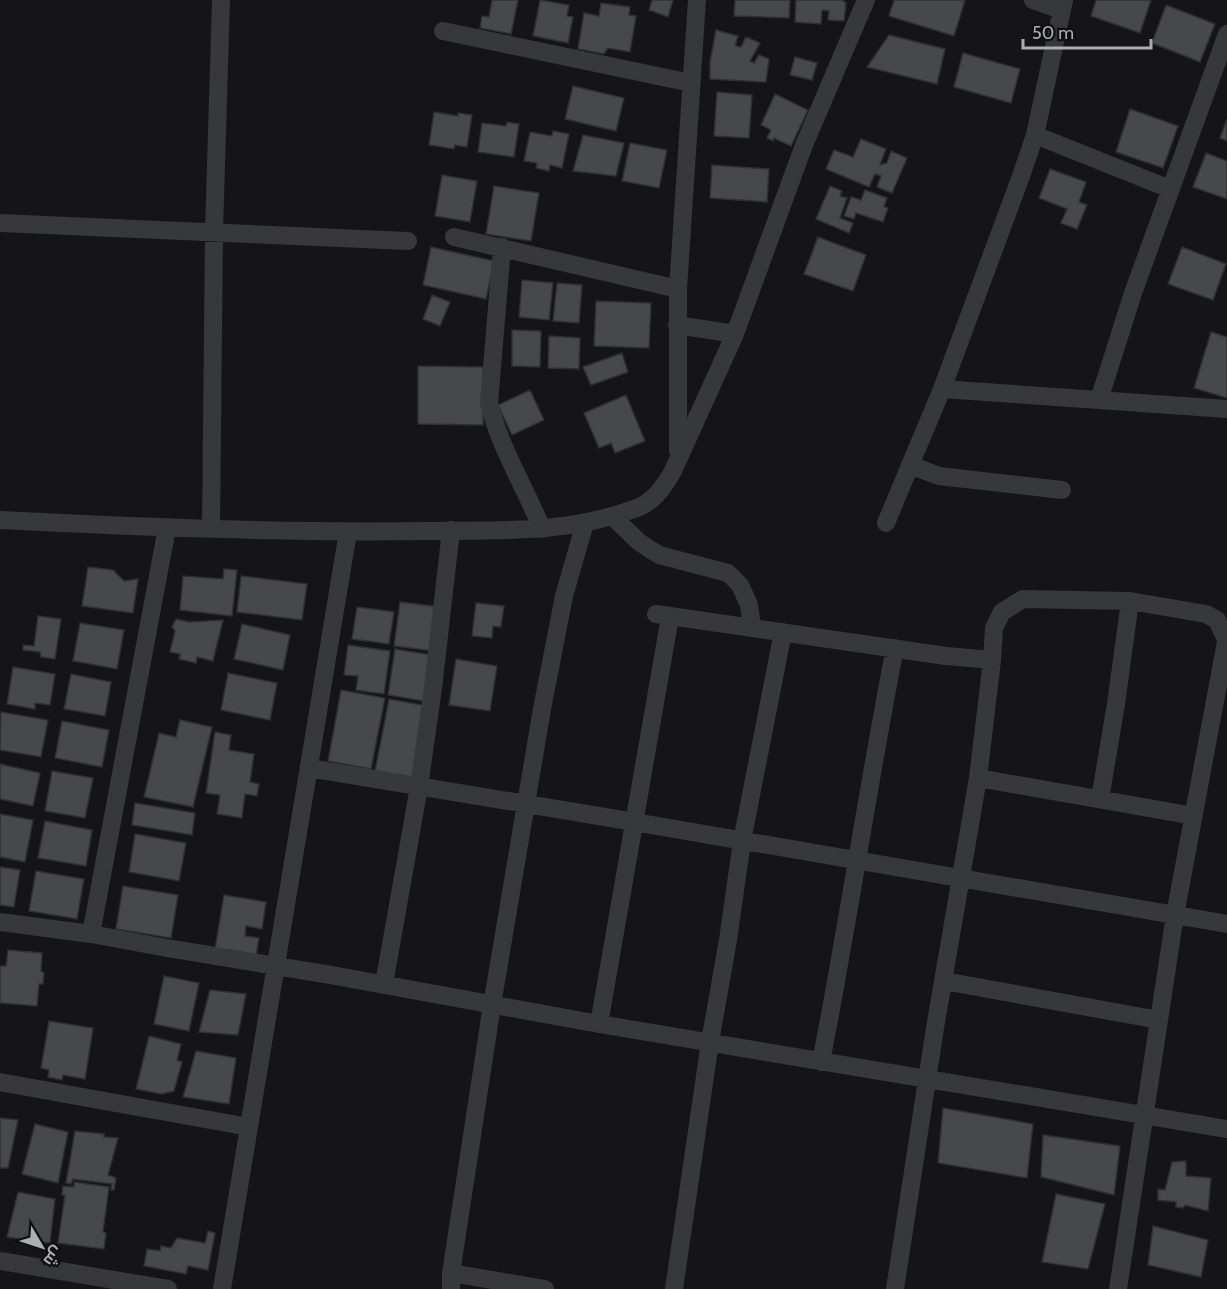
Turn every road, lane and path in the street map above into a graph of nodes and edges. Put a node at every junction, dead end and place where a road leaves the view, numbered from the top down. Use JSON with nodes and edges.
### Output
{"nodes":[{"id":1,"x":221,"y":0,"type":"edge"},
{"id":2,"x":697,"y":0,"type":"edge"},
{"id":3,"x":866,"y":0,"type":"edge"},
{"id":4,"x":1033,"y":0,"type":"edge"},
{"id":5,"x":1063,"y":5,"type":"edge"},
{"id":6,"x":443,"y":31,"type":"dead end"},
{"id":7,"x":1227,"y":34,"type":"edge"},
{"id":8,"x":691,"y":82,"type":"junction"},
{"id":9,"x":1035,"y":135,"type":"junction"},
{"id":10,"x":1170,"y":189,"type":"junction"},
{"id":11,"x":0,"y":223,"type":"edge"},
{"id":12,"x":214,"y":231,"type":"junction"},
{"id":13,"x":454,"y":237,"type":"dead end"},
{"id":14,"x":408,"y":241,"type":"dead end"},
{"id":15,"x":502,"y":247,"type":"junction"},
{"id":16,"x":678,"y":289,"type":"junction"},
{"id":17,"x":677,"y":325,"type":"junction"},
{"id":18,"x":735,"y":334,"type":"junction"},
{"id":19,"x":942,"y":389,"type":"junction"},
{"id":20,"x":1099,"y":400,"type":"junction"},
{"id":21,"x":1227,"y":409,"type":"edge"},
{"id":22,"x":678,"y":456,"type":"junction"},
{"id":23,"x":910,"y":465,"type":"junction"},
{"id":24,"x":1062,"y":490,"type":"dead end"},
{"id":25,"x":612,"y":516,"type":"junction"},
{"id":26,"x":0,"y":520,"type":"edge"},
{"id":27,"x":585,"y":523,"type":"junction"},
{"id":28,"x":886,"y":523,"type":"dead end"},
{"id":29,"x":167,"y":528,"type":"junction"},
{"id":30,"x":211,"y":528,"type":"junction"},
{"id":31,"x":451,"y":530,"type":"junction"},
{"id":32,"x":542,"y":530,"type":"junction"},
{"id":33,"x":348,"y":532,"type":"junction"},
{"id":34,"x":1130,"y":601,"type":"junction"},
{"id":35,"x":752,"y":627,"type":"junction"},
{"id":36,"x":783,"y":632,"type":"junction"},
{"id":37,"x":1226,"y":642,"type":"edge"},
{"id":38,"x":895,"y":648,"type":"junction"},
{"id":39,"x":992,"y":660,"type":"junction"},
{"id":40,"x":309,"y":768,"type":"junction"},
{"id":41,"x":978,"y":778,"type":"junction"},
{"id":42,"x":418,"y":787,"type":"junction"},
{"id":43,"x":1100,"y":799,"type":"junction"},
{"id":44,"x":526,"y":805,"type":"junction"},
{"id":45,"x":1194,"y":816,"type":"junction"},
{"id":46,"x":634,"y":822,"type":"junction"},
{"id":47,"x":742,"y":842,"type":"junction"},
{"id":48,"x":857,"y":861,"type":"junction"},
{"id":49,"x":962,"y":878,"type":"junction"},
{"id":50,"x":1175,"y":915,"type":"junction"},
{"id":51,"x":0,"y":922,"type":"edge"},
{"id":52,"x":1227,"y":924,"type":"edge"},
{"id":53,"x":91,"y":934,"type":"junction"},
{"id":54,"x":276,"y":965,"type":"junction"},
{"id":55,"x":944,"y":981,"type":"junction"},
{"id":56,"x":384,"y":984,"type":"junction"},
{"id":57,"x":492,"y":1005,"type":"junction"},
{"id":58,"x":1160,"y":1020,"type":"junction"},
{"id":59,"x":599,"y":1024,"type":"junction"},
{"id":60,"x":710,"y":1042,"type":"junction"},
{"id":61,"x":821,"y":1062,"type":"junction"},
{"id":62,"x":927,"y":1079,"type":"junction"},
{"id":63,"x":0,"y":1082,"type":"edge"},
{"id":64,"x":1146,"y":1116,"type":"junction"},
{"id":65,"x":249,"y":1127,"type":"junction"},
{"id":66,"x":1227,"y":1129,"type":"edge"},
{"id":67,"x":0,"y":1262,"type":"edge"},
{"id":68,"x":451,"y":1281,"type":"edge"},
{"id":69,"x":168,"y":1289,"type":"edge"},
{"id":70,"x":222,"y":1289,"type":"edge"},
{"id":71,"x":545,"y":1289,"type":"edge"},
{"id":72,"x":674,"y":1289,"type":"edge"},
{"id":73,"x":895,"y":1289,"type":"edge"},
{"id":74,"x":1118,"y":1289,"type":"edge"}],
"edges":[{"from":1,"to":12,"type":"street"},
{"from":2,"to":8,"type":"street"},
{"from":3,"to":18,"type":"street"},
{"from":4,"to":5,"type":"street"},
{"from":5,"to":9,"type":"street"},
{"from":6,"to":8,"type":"street"},
{"from":7,"to":10,"type":"street"},
{"from":8,"to":16,"type":"street"},
{"from":9,"to":10,"type":"street"},
{"from":9,"to":19,"type":"street"},
{"from":10,"to":20,"type":"street"},
{"from":11,"to":12,"type":"street"},
{"from":12,"to":14,"type":"street"},
{"from":12,"to":30,"type":"street"},
{"from":13,"to":15,"type":"street"},
{"from":15,"to":16,"type":"street"},
{"from":15,"to":32,"type":"street"},
{"from":16,"to":17,"type":"street"},
{"from":17,"to":18,"type":"street"},
{"from":17,"to":22,"type":"street"},
{"from":18,"to":22,"type":"street"},
{"from":19,"to":20,"type":"street"},
{"from":19,"to":23,"type":"street"},
{"from":20,"to":21,"type":"street"},
{"from":22,"to":25,"type":"street"},
{"from":23,"to":24,"type":"street"},
{"from":23,"to":28,"type":"street"},
{"from":25,"to":27,"type":"street"},
{"from":25,"to":35,"type":"street"},
{"from":26,"to":29,"type":"street"},
{"from":27,"to":32,"type":"street"},
{"from":27,"to":44,"type":"street"},
{"from":29,"to":30,"type":"street"},
{"from":29,"to":53,"type":"street"},
{"from":30,"to":33,"type":"street"},
{"from":31,"to":32,"type":"street"},
{"from":31,"to":33,"type":"street"},
{"from":31,"to":42,"type":"street"},
{"from":33,"to":40,"type":"street"},
{"from":34,"to":37,"type":"street"},
{"from":34,"to":39,"type":"street"},
{"from":34,"to":43,"type":"street"},
{"from":35,"to":36,"type":"street"},
{"from":35,"to":46,"type":"street"},
{"from":36,"to":38,"type":"street"},
{"from":36,"to":47,"type":"street"},
{"from":37,"to":45,"type":"street"},
{"from":38,"to":39,"type":"street"},
{"from":38,"to":48,"type":"street"},
{"from":39,"to":41,"type":"street"},
{"from":40,"to":42,"type":"street"},
{"from":40,"to":54,"type":"street"},
{"from":41,"to":43,"type":"street"},
{"from":41,"to":49,"type":"street"},
{"from":42,"to":44,"type":"street"},
{"from":42,"to":56,"type":"street"},
{"from":43,"to":45,"type":"street"},
{"from":44,"to":46,"type":"street"},
{"from":44,"to":57,"type":"street"},
{"from":45,"to":50,"type":"street"},
{"from":46,"to":47,"type":"street"},
{"from":46,"to":59,"type":"street"},
{"from":47,"to":48,"type":"street"},
{"from":47,"to":60,"type":"street"},
{"from":48,"to":49,"type":"street"},
{"from":48,"to":61,"type":"street"},
{"from":49,"to":50,"type":"street"},
{"from":49,"to":55,"type":"street"},
{"from":50,"to":52,"type":"street"},
{"from":50,"to":58,"type":"street"},
{"from":51,"to":53,"type":"street"},
{"from":53,"to":54,"type":"street"},
{"from":54,"to":56,"type":"street"},
{"from":54,"to":65,"type":"street"},
{"from":55,"to":58,"type":"street"},
{"from":55,"to":62,"type":"street"},
{"from":56,"to":57,"type":"street"},
{"from":57,"to":59,"type":"street"},
{"from":57,"to":68,"type":"street"},
{"from":58,"to":64,"type":"street"},
{"from":59,"to":60,"type":"street"},
{"from":60,"to":61,"type":"street"},
{"from":60,"to":72,"type":"street"},
{"from":61,"to":62,"type":"street"},
{"from":62,"to":64,"type":"street"},
{"from":62,"to":73,"type":"street"},
{"from":63,"to":65,"type":"street"},
{"from":64,"to":66,"type":"street"},
{"from":64,"to":74,"type":"street"},
{"from":65,"to":70,"type":"street"},
{"from":67,"to":69,"type":"street"},
{"from":68,"to":71,"type":"street"}]}
